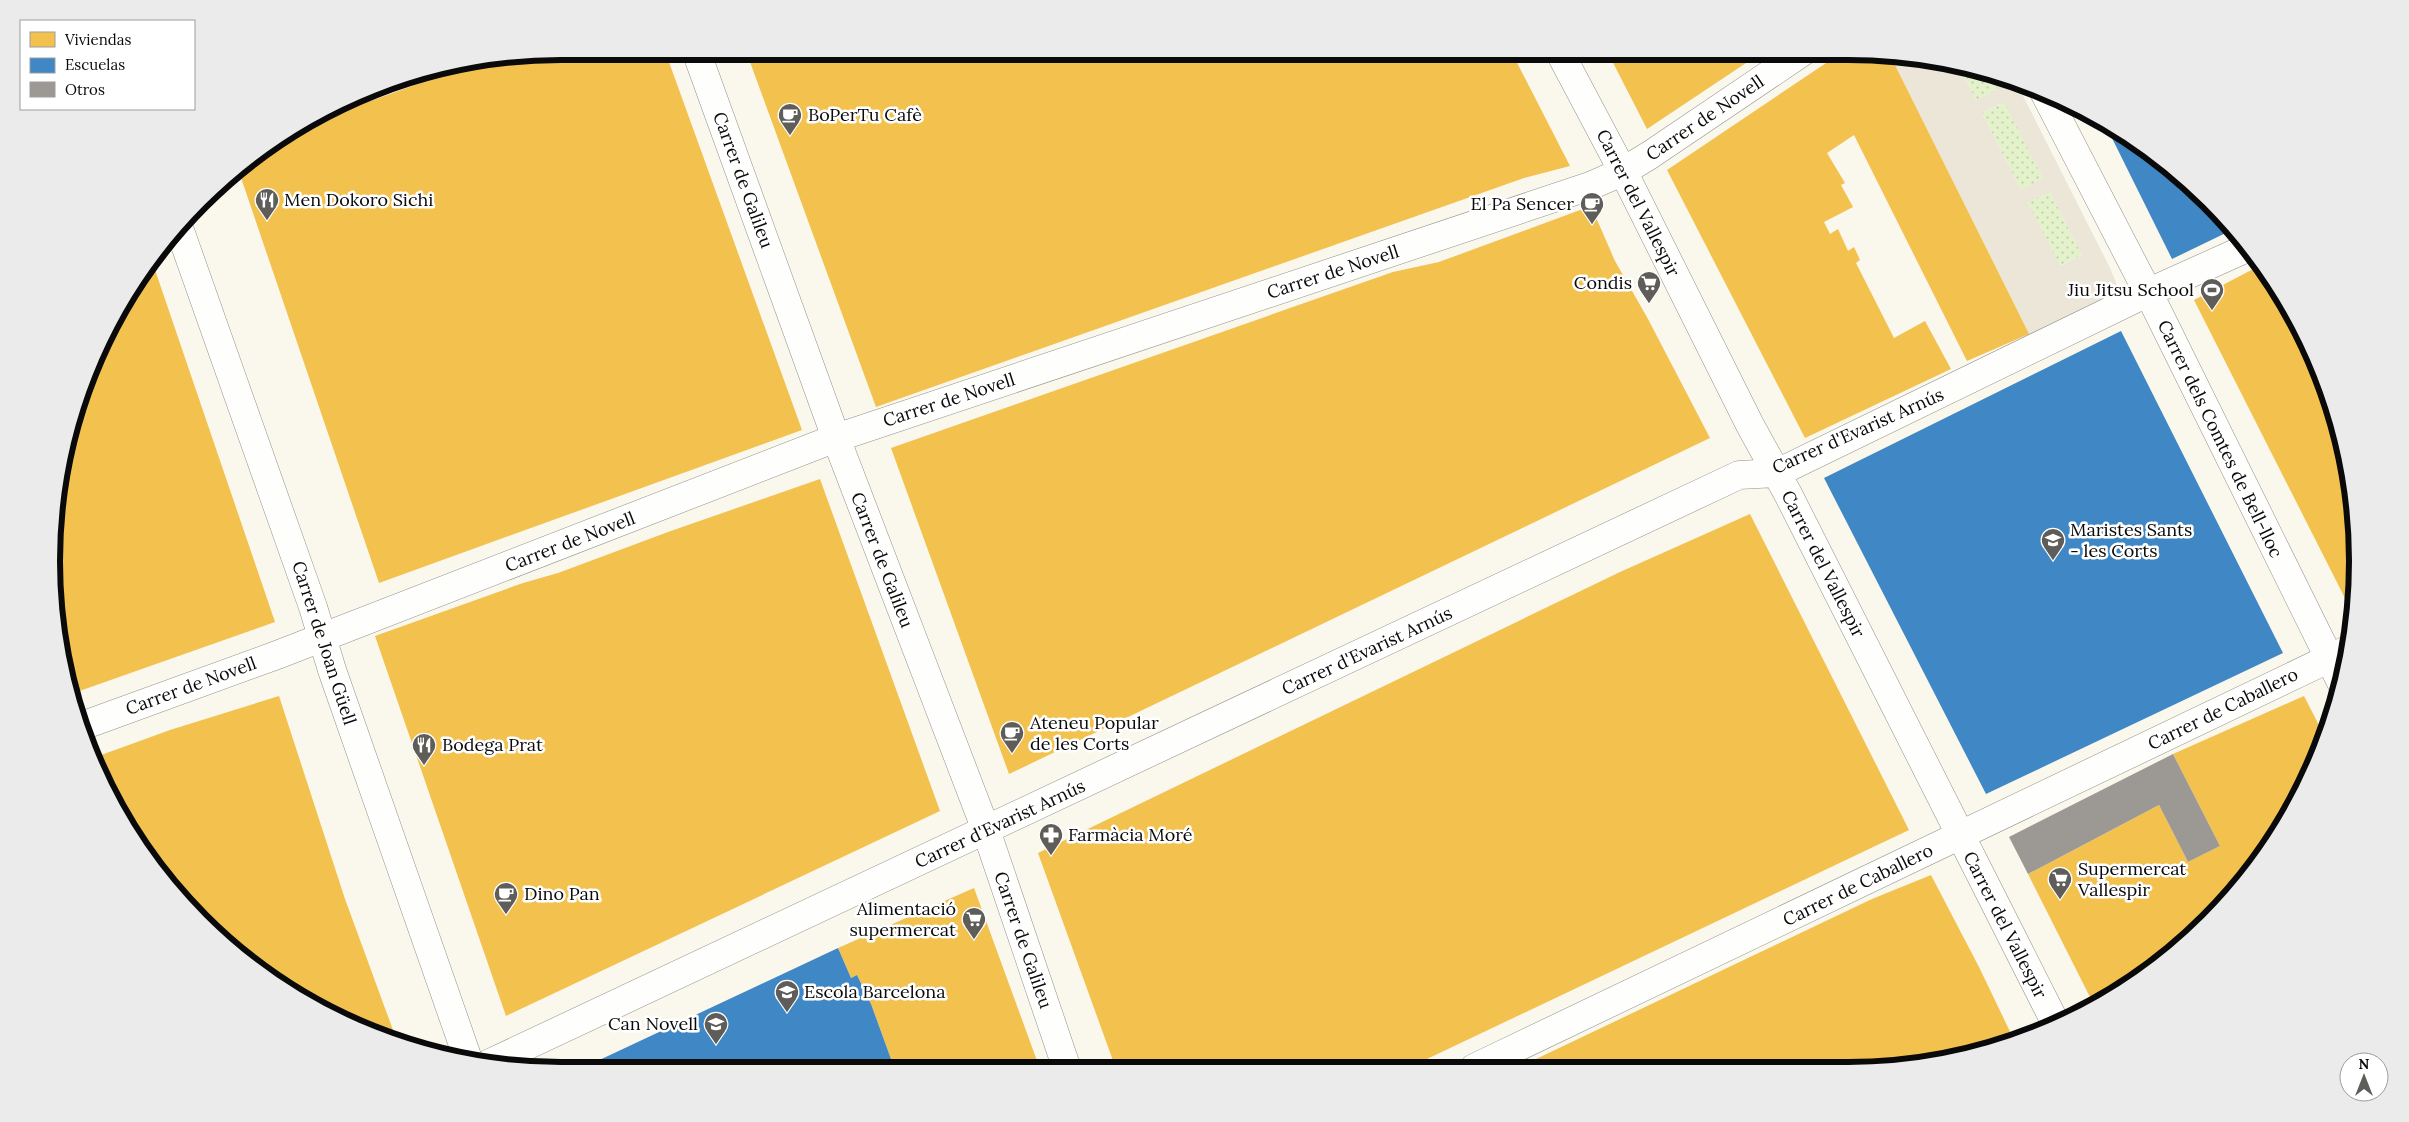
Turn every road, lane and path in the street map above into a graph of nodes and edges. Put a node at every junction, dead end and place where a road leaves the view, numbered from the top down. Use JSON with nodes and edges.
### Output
{"nodes":[{"id":1,"x":699,"y":60,"type":"edge"},
{"id":2,"x":1564,"y":60,"type":"edge"},
{"id":3,"x":1790,"y":60,"type":"edge"},
{"id":4,"x":2049,"y":102,"type":"edge"},
{"id":5,"x":1622,"y":172,"type":"junction"},
{"id":6,"x":181,"y":234,"type":"edge"},
{"id":7,"x":2241,"y":251,"type":"edge"},
{"id":8,"x":2147,"y":293,"type":"junction"},
{"id":9,"x":836,"y":438,"type":"junction"},
{"id":10,"x":1776,"y":472,"type":"junction"},
{"id":11,"x":324,"y":637,"type":"junction"},
{"id":12,"x":2339,"y":654,"type":"edge"},
{"id":13,"x":88,"y":724,"type":"edge"},
{"id":14,"x":986,"y":830,"type":"junction"},
{"id":15,"x":1960,"y":836,"type":"junction"},
{"id":16,"x":2053,"y":1018,"type":"edge"},
{"id":17,"x":465,"y":1052,"type":"edge"},
{"id":18,"x":500,"y":1058,"type":"edge"},
{"id":19,"x":1066,"y":1062,"type":"edge"},
{"id":20,"x":1487,"y":1062,"type":"edge"}],
"edges":[{"from":1,"to":9,"type":"street","name":"Carrer de Galileu"},
{"from":2,"to":5,"type":"street","name":"Carrer del Vallespir"},
{"from":3,"to":5,"type":"street","name":"Carrer de Novell"},
{"from":4,"to":8,"type":"street","name":"Carrer dels Comtes de Bell-lloc"},
{"from":5,"to":9,"type":"street","name":"Carrer de Novell"},
{"from":5,"to":10,"type":"street","name":"Carrer del Vallespir"},
{"from":6,"to":11,"type":"street","name":"Carrer de Joan Güell"},
{"from":7,"to":8,"type":"street","name":"Carrer d'Evarist Arnús"},
{"from":8,"to":10,"type":"street","name":"Carrer d'Evarist Arnús"},
{"from":8,"to":12,"type":"street","name":"Carrer dels Comtes de Bell-lloc"},
{"from":9,"to":11,"type":"street","name":"Carrer de Novell"},
{"from":9,"to":14,"type":"street","name":"Carrer de Galileu"},
{"from":10,"to":14,"type":"street","name":"Carrer d'Evarist Arnús"},
{"from":10,"to":15,"type":"street","name":"Carrer del Vallespir"},
{"from":11,"to":13,"type":"street","name":"Carrer de Novell"},
{"from":11,"to":17,"type":"street","name":"Carrer de Joan Güell"},
{"from":12,"to":15,"type":"street","name":"Carrer de Caballero"},
{"from":14,"to":18,"type":"street","name":"Carrer d'Evarist Arnús"},
{"from":14,"to":19,"type":"street","name":"Carrer de Galileu"},
{"from":15,"to":16,"type":"street","name":"Carrer del Vallespir"},
{"from":15,"to":20,"type":"street","name":"Carrer de Caballero"}]}
